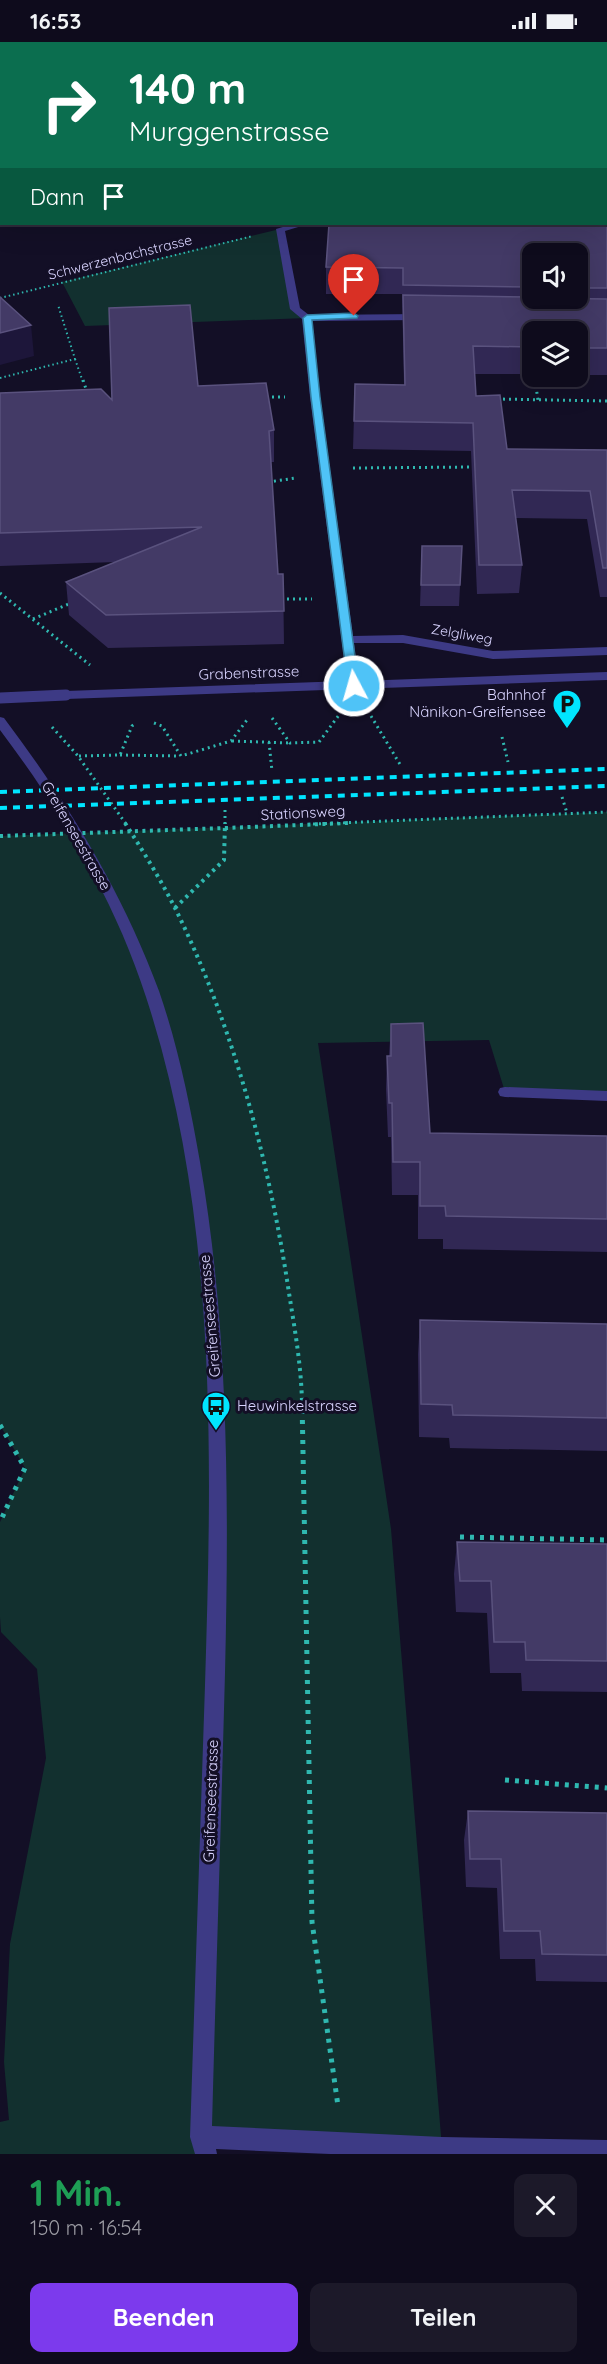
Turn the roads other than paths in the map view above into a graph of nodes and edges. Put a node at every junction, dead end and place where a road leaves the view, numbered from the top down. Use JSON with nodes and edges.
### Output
{"nodes":[{"id":1,"x":299,"y":225,"type":"edge"},
{"id":2,"x":434,"y":317,"type":"edge"},
{"id":3,"x":307,"y":318,"type":"junction"},
{"id":4,"x":349,"y":640,"type":"junction"},
{"id":5,"x":607,"y":651,"type":"edge"},
{"id":6,"x":607,"y":676,"type":"edge"},
{"id":7,"x":354,"y":686,"type":"junction"},
{"id":8,"x":0,"y":698,"type":"edge"},
{"id":9,"x":0,"y":721,"type":"edge"},
{"id":10,"x":505,"y":1092,"type":"dead end"},
{"id":11,"x":607,"y":1096,"type":"edge"},
{"id":12,"x":201,"y":2148,"type":"edge"},
{"id":13,"x":607,"y":2151,"type":"edge"}],
"edges":[{"from":1,"to":3,"type":"street"},
{"from":2,"to":3,"type":"street"},
{"from":3,"to":4,"type":"street"},
{"from":4,"to":5,"type":"street","name":"Zelgliweg"},
{"from":4,"to":7,"type":"street"},
{"from":6,"to":7,"type":"street","name":"Grabenstrasse"},
{"from":7,"to":8,"type":"street","name":"Grabenstrasse","bridge":true},
{"from":9,"to":12,"type":"street","name":"Greifenseestrasse"},
{"from":10,"to":11,"type":"street"},
{"from":12,"to":13,"type":"street"}]}
